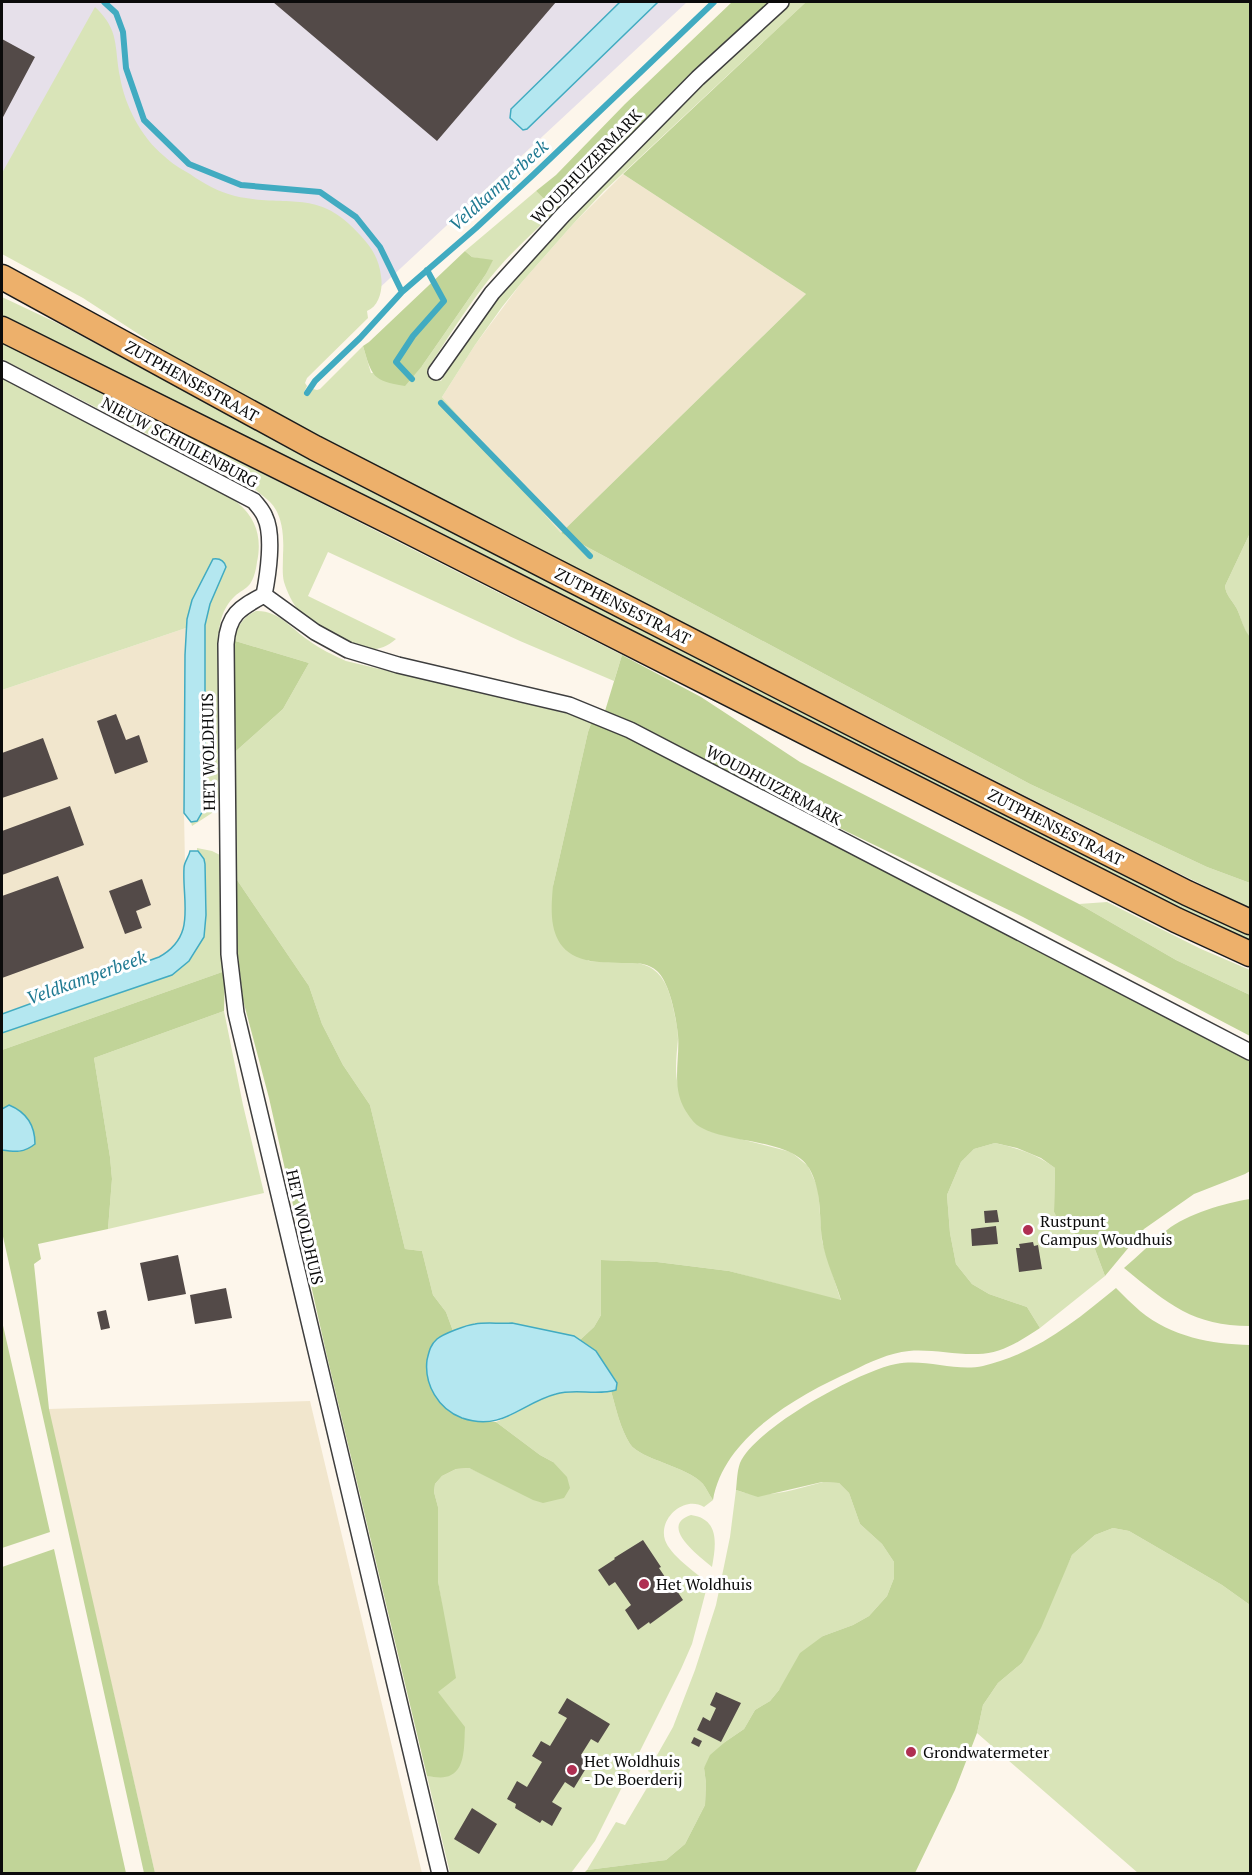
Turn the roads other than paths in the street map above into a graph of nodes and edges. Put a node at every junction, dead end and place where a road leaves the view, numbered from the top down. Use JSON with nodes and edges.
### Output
{"nodes":[{"id":1,"x":781,"y":2,"type":"edge"},
{"id":2,"x":2,"y":277,"type":"edge"},
{"id":3,"x":2,"y":329,"type":"edge"},
{"id":4,"x":2,"y":369,"type":"edge"},
{"id":5,"x":436,"y":372,"type":"dead end"},
{"id":6,"x":264,"y":595,"type":"junction"},
{"id":7,"x":1251,"y":922,"type":"edge"},
{"id":8,"x":1251,"y":954,"type":"edge"},
{"id":9,"x":1251,"y":1052,"type":"edge"},
{"id":10,"x":440,"y":1874,"type":"edge"}],
"edges":[{"from":1,"to":5,"type":"street","name":"WOUDHUIZERMARK"},
{"from":2,"to":7,"type":"main road","name":"ZUTPHENSESTRAAT"},
{"from":3,"to":8,"type":"main road","name":"ZUTPHENSESTRAAT"},
{"from":4,"to":6,"type":"street","name":"NIEUW SCHUILENBURG"},
{"from":6,"to":9,"type":"street","name":"WOUDHUIZERMARK"},
{"from":6,"to":10,"type":"street","name":"HET WOLDHUIS"}]}
